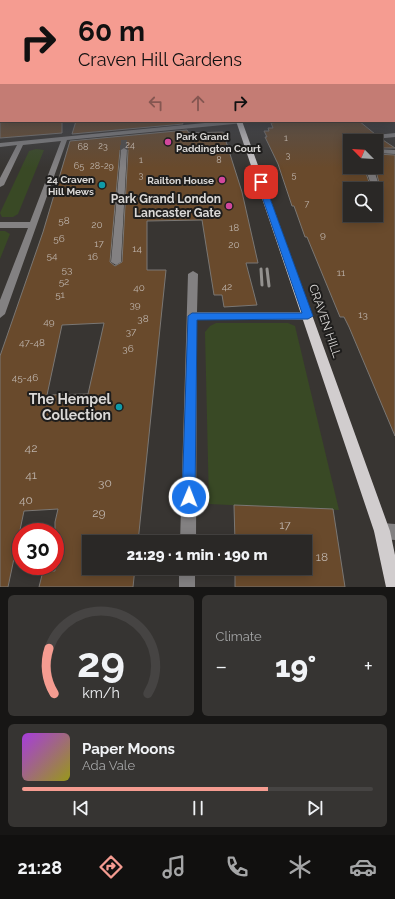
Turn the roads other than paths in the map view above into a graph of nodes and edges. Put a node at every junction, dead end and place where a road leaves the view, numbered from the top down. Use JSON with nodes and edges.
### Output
{"nodes":[{"id":1,"x":230,"y":122,"type":"edge"},
{"id":2,"x":241,"y":122,"type":"edge"},
{"id":3,"x":124,"y":132,"type":"junction"},
{"id":4,"x":395,"y":135,"type":"edge"},
{"id":5,"x":383,"y":136,"type":"edge"},
{"id":6,"x":65,"y":138,"type":"junction"},
{"id":7,"x":124,"y":140,"type":"tunnel mouth"},
{"id":8,"x":21,"y":143,"type":"junction"},
{"id":9,"x":0,"y":145,"type":"edge"},
{"id":10,"x":124,"y":150,"type":"tunnel mouth"},
{"id":11,"x":383,"y":151,"type":"edge"},
{"id":12,"x":395,"y":152,"type":"edge"},
{"id":13,"x":371,"y":174,"type":"edge"},
{"id":14,"x":374,"y":182,"type":"dead end"},
{"id":15,"x":0,"y":185,"type":"edge"},
{"id":16,"x":33,"y":224,"type":"junction"},
{"id":17,"x":0,"y":225,"type":"edge"},
{"id":18,"x":116,"y":262,"type":"dead end"},
{"id":19,"x":193,"y":274,"type":"dead end"},
{"id":20,"x":0,"y":314,"type":"edge"},
{"id":21,"x":192,"y":316,"type":"junction"},
{"id":22,"x":308,"y":316,"type":"junction"},
{"id":23,"x":388,"y":531,"type":"edge"},
{"id":24,"x":188,"y":535,"type":"edge"},
{"id":25,"x":187,"y":575,"type":"edge"},
{"id":26,"x":187,"y":587,"type":"edge"},
{"id":27,"x":394,"y":587,"type":"edge"}],
"edges":[{"from":1,"to":3,"type":"street"},
{"from":2,"to":22,"type":"main road","name":"CRAVEN HILL"},
{"from":3,"to":6,"type":"street"},
{"from":3,"to":7,"type":"street"},
{"from":4,"to":5,"type":"street"},
{"from":6,"to":8,"type":"street"},
{"from":6,"to":16,"type":"street"},
{"from":8,"to":9,"type":"street"},
{"from":8,"to":15,"type":"street"},
{"from":10,"to":18,"type":"street"},
{"from":11,"to":12,"type":"street"},
{"from":13,"to":14,"type":"street"},
{"from":16,"to":17,"type":"street"},
{"from":16,"to":20,"type":"street"},
{"from":19,"to":21,"type":"street"},
{"from":21,"to":22,"type":"street"},
{"from":21,"to":24,"type":"street"},
{"from":22,"to":23,"type":"main road","name":"CRAVEN HILL"},
{"from":23,"to":27,"type":"main road","name":"CRAVEN HILL"},
{"from":25,"to":26,"type":"street"}]}
